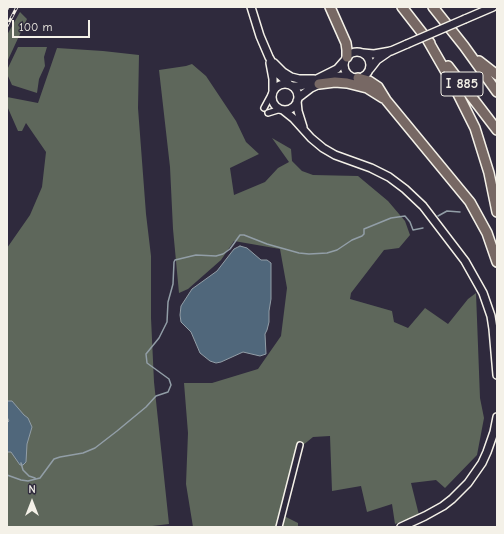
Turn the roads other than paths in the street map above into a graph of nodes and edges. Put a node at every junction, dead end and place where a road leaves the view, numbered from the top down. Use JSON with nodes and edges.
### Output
{"nodes":[{"id":1,"x":251,"y":7,"type":"edge"},
{"id":2,"x":330,"y":7,"type":"edge"},
{"id":3,"x":402,"y":7,"type":"edge"},
{"id":4,"x":432,"y":7,"type":"edge"},
{"id":5,"x":493,"y":7,"type":"edge"},
{"id":6,"x":427,"y":39,"type":"junction"},
{"id":7,"x":464,"y":46,"type":"junction"},
{"id":8,"x":391,"y":51,"type":"junction"},
{"id":9,"x":363,"y":53,"type":"junction"},
{"id":10,"x":269,"y":57,"type":"junction"},
{"id":11,"x":346,"y":59,"type":"junction"},
{"id":12,"x":370,"y":69,"type":"junction"},
{"id":13,"x":497,"y":75,"type":"edge"},
{"id":14,"x":355,"y":78,"type":"junction"},
{"id":15,"x":319,"y":81,"type":"junction"},
{"id":16,"x":291,"y":85,"type":"junction"},
{"id":17,"x":497,"y":92,"type":"edge"},
{"id":18,"x":272,"y":93,"type":"junction"},
{"id":19,"x":298,"y":99,"type":"junction"},
{"id":20,"x":386,"y":100,"type":"junction"},
{"id":21,"x":264,"y":108,"type":"dead end"},
{"id":22,"x":282,"y":109,"type":"junction"},
{"id":23,"x":268,"y":113,"type":"dead end"},
{"id":24,"x":303,"y":127,"type":"junction"},
{"id":25,"x":497,"y":130,"type":"edge"},
{"id":26,"x":497,"y":212,"type":"edge"},
{"id":27,"x":497,"y":262,"type":"edge"},
{"id":28,"x":497,"y":375,"type":"edge"},
{"id":29,"x":497,"y":417,"type":"edge"},
{"id":30,"x":300,"y":445,"type":"dead end"},
{"id":31,"x":279,"y":527,"type":"edge"},
{"id":32,"x":401,"y":527,"type":"edge"}],
"edges":[{"from":1,"to":10,"type":"street"},
{"from":2,"to":11,"type":"highway"},
{"from":3,"to":6,"type":"highway","number":"I 885"},
{"from":4,"to":7,"type":"highway","number":"I 885"},
{"from":5,"to":8,"type":"street","bridge":true},
{"from":6,"to":25,"type":"highway","number":"I 885"},
{"from":6,"to":26,"type":"highway"},
{"from":7,"to":13,"type":"highway"},
{"from":7,"to":17,"type":"highway","number":"I 885"},
{"from":8,"to":9,"type":"street"},
{"from":8,"to":12,"type":"street"},
{"from":9,"to":11,"type":"street"},
{"from":9,"to":12,"type":"street"},
{"from":10,"to":15,"type":"street"},
{"from":10,"to":16,"type":"street"},
{"from":10,"to":18,"type":"street"},
{"from":11,"to":14,"type":"street"},
{"from":11,"to":15,"type":"street"},
{"from":12,"to":14,"type":"street"},
{"from":14,"to":15,"type":"street"},
{"from":14,"to":20,"type":"highway"},
{"from":15,"to":16,"type":"street"},
{"from":15,"to":19,"type":"street"},
{"from":15,"to":20,"type":"highway"},
{"from":16,"to":18,"type":"street"},
{"from":16,"to":19,"type":"street"},
{"from":18,"to":21,"type":"street"},
{"from":18,"to":22,"type":"street"},
{"from":19,"to":22,"type":"street"},
{"from":19,"to":24,"type":"street"},
{"from":20,"to":27,"type":"highway"},
{"from":22,"to":23,"type":"street"},
{"from":22,"to":24,"type":"street"},
{"from":24,"to":28,"type":"street"},
{"from":29,"to":32,"type":"street"},
{"from":30,"to":31,"type":"street"}]}
